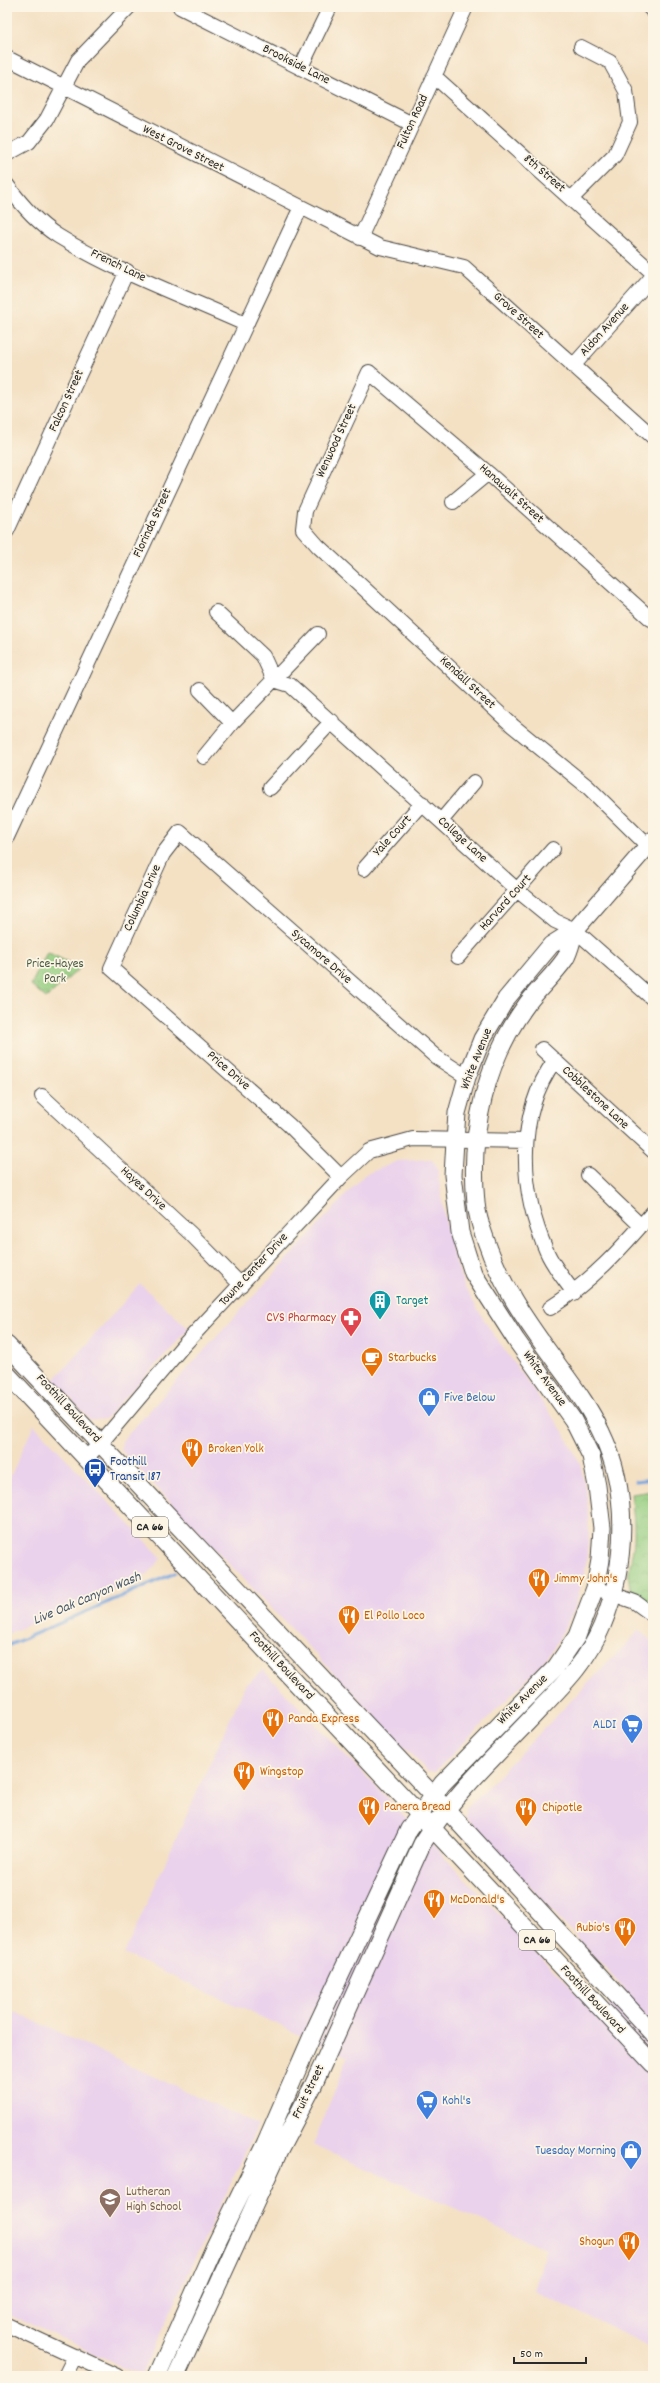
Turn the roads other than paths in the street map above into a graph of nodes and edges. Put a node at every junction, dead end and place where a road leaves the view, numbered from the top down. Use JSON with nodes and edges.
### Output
{"nodes":[{"id":1,"x":129,"y":7,"type":"edge"},
{"id":2,"x":180,"y":7,"type":"edge"},
{"id":3,"x":330,"y":7,"type":"edge"},
{"id":4,"x":466,"y":7,"type":"edge"},
{"id":5,"x":649,"y":7,"type":"edge"},
{"id":6,"x":653,"y":11,"type":"edge"},
{"id":7,"x":581,"y":47,"type":"dead end"},
{"id":8,"x":7,"y":58,"type":"edge"},
{"id":9,"x":301,"y":67,"type":"junction"},
{"id":10,"x":434,"y":76,"type":"junction"},
{"id":11,"x":64,"y":87,"type":"junction"},
{"id":12,"x":412,"y":124,"type":"junction"},
{"id":13,"x":7,"y":154,"type":"edge"},
{"id":14,"x":7,"y":185,"type":"edge"},
{"id":15,"x":572,"y":198,"type":"junction"},
{"id":16,"x":300,"y":208,"type":"junction"},
{"id":17,"x":360,"y":238,"type":"junction"},
{"id":18,"x":127,"y":271,"type":"junction"},
{"id":19,"x":653,"y":273,"type":"edge"},
{"id":20,"x":653,"y":276,"type":"edge"},
{"id":21,"x":245,"y":324,"type":"junction"},
{"id":22,"x":573,"y":366,"type":"junction"},
{"id":23,"x":369,"y":372,"type":"joint"},
{"id":24,"x":653,"y":438,"type":"edge"},
{"id":25,"x":488,"y":472,"type":"junction"},
{"id":26,"x":453,"y":502,"type":"dead end"},
{"id":27,"x":305,"y":511,"type":"joint"},
{"id":28,"x":7,"y":531,"type":"edge"},
{"id":29,"x":216,"y":612,"type":"dead end"},
{"id":30,"x":652,"y":618,"type":"edge"},
{"id":31,"x":318,"y":634,"type":"dead end"},
{"id":32,"x":274,"y":680,"type":"junction"},
{"id":33,"x":200,"y":690,"type":"dead end"},
{"id":34,"x":332,"y":721,"type":"junction"},
{"id":35,"x":232,"y":723,"type":"junction"},
{"id":36,"x":204,"y":757,"type":"dead end"},
{"id":37,"x":474,"y":782,"type":"dead end"},
{"id":38,"x":270,"y":788,"type":"dead end"},
{"id":39,"x":422,"y":803,"type":"junction"},
{"id":40,"x":441,"y":821,"type":"junction"},
{"id":41,"x":180,"y":832,"type":"joint"},
{"id":42,"x":7,"y":837,"type":"edge"},
{"id":43,"x":650,"y":843,"type":"edge"},
{"id":44,"x":553,"y":849,"type":"dead end"},
{"id":45,"x":364,"y":869,"type":"dead end"},
{"id":46,"x":518,"y":890,"type":"junction"},
{"id":47,"x":575,"y":930,"type":"junction"},
{"id":48,"x":458,"y":957,"type":"dead end"},
{"id":49,"x":111,"y":968,"type":"joint"},
{"id":50,"x":653,"y":999,"type":"edge"},
{"id":51,"x":542,"y":1049,"type":"dead end"},
{"id":52,"x":555,"y":1060,"type":"junction"},
{"id":53,"x":467,"y":1077,"type":"junction"},
{"id":54,"x":42,"y":1096,"type":"dead end"},
{"id":55,"x":455,"y":1141,"type":"junction"},
{"id":56,"x":475,"y":1141,"type":"junction"},
{"id":57,"x":526,"y":1141,"type":"junction"},
{"id":58,"x":653,"y":1151,"type":"edge"},
{"id":59,"x":588,"y":1175,"type":"dead end"},
{"id":60,"x":341,"y":1177,"type":"junction"},
{"id":61,"x":653,"y":1212,"type":"edge"},
{"id":62,"x":641,"y":1226,"type":"junction"},
{"id":63,"x":241,"y":1285,"type":"junction"},
{"id":64,"x":574,"y":1292,"type":"junction"},
{"id":65,"x":550,"y":1308,"type":"dead end"},
{"id":66,"x":7,"y":1345,"type":"edge"},
{"id":67,"x":7,"y":1374,"type":"edge"},
{"id":68,"x":100,"y":1444,"type":"junction"},
{"id":69,"x":86,"y":1458,"type":"junction"},
{"id":70,"x":595,"y":1588,"type":"junction"},
{"id":71,"x":614,"y":1595,"type":"junction"},
{"id":72,"x":653,"y":1615,"type":"edge"},
{"id":73,"x":433,"y":1795,"type":"junction"},
{"id":74,"x":446,"y":1809,"type":"junction"},
{"id":75,"x":419,"y":1814,"type":"junction"},
{"id":76,"x":432,"y":1827,"type":"junction"},
{"id":77,"x":653,"y":2034,"type":"edge"},
{"id":78,"x":653,"y":2064,"type":"edge"},
{"id":79,"x":7,"y":2325,"type":"edge"},
{"id":80,"x":75,"y":2356,"type":"junction"},
{"id":81,"x":65,"y":2376,"type":"edge"},
{"id":82,"x":117,"y":2376,"type":"edge"},
{"id":83,"x":157,"y":2376,"type":"edge"},
{"id":84,"x":176,"y":2376,"type":"edge"}],
"edges":[{"from":1,"to":11,"type":"street"},
{"from":2,"to":9,"type":"street","name":"Brookside Lane"},
{"from":3,"to":9,"type":"street"},
{"from":4,"to":10,"type":"street","name":"Fulton Road"},
{"from":5,"to":6,"type":"street"},
{"from":7,"to":15,"type":"street"},
{"from":8,"to":11,"type":"street","name":"West Grove Street"},
{"from":9,"to":12,"type":"street","name":"Brookside Lane"},
{"from":10,"to":12,"type":"street","name":"Fulton Road"},
{"from":10,"to":15,"type":"street","name":"8th Street"},
{"from":11,"to":13,"type":"street"},
{"from":11,"to":16,"type":"street","name":"West Grove Street"},
{"from":12,"to":17,"type":"street","name":"Fulton Road"},
{"from":14,"to":18,"type":"street","name":"French Lane"},
{"from":15,"to":19,"type":"street","name":"8th Street"},
{"from":16,"to":17,"type":"street","name":"West Grove Street"},
{"from":16,"to":21,"type":"street","name":"Florinda Street"},
{"from":17,"to":22,"type":"street","name":"Grove Street"},
{"from":18,"to":21,"type":"street","name":"French Lane"},
{"from":18,"to":28,"type":"street","name":"Falcon Street"},
{"from":20,"to":22,"type":"street","name":"Aldon Avenue"},
{"from":21,"to":42,"type":"street","name":"Florinda Street"},
{"from":22,"to":24,"type":"street","name":"Grove Street"},
{"from":23,"to":25,"type":"street","name":"Hanawalt Street"},
{"from":23,"to":27,"type":"street","name":"Wenwood Street"},
{"from":25,"to":26,"type":"street"},
{"from":25,"to":30,"type":"street","name":"Hanawalt Street"},
{"from":27,"to":43,"type":"street","name":"Kendall Street"},
{"from":29,"to":32,"type":"street"},
{"from":31,"to":32,"type":"street"},
{"from":32,"to":34,"type":"street","name":"College Lane"},
{"from":32,"to":35,"type":"street"},
{"from":33,"to":35,"type":"street"},
{"from":34,"to":38,"type":"street"},
{"from":34,"to":39,"type":"street","name":"College Lane"},
{"from":35,"to":36,"type":"street"},
{"from":37,"to":40,"type":"street"},
{"from":39,"to":40,"type":"street","name":"College Lane"},
{"from":39,"to":45,"type":"street","name":"Yale Court"},
{"from":40,"to":46,"type":"street","name":"College Lane"},
{"from":41,"to":49,"type":"street","name":"Columbia Drive"},
{"from":41,"to":53,"type":"street","name":"Sycamore Drive"},
{"from":43,"to":47,"type":"main road","name":"White Avenue"},
{"from":44,"to":46,"type":"street","name":"Harvard Court"},
{"from":46,"to":47,"type":"street","name":"College Lane"},
{"from":46,"to":48,"type":"street","name":"Harvard Court"},
{"from":47,"to":50,"type":"street","name":"College Lane"},
{"from":47,"to":53,"type":"main road","name":"White Avenue"},
{"from":47,"to":56,"type":"main road","name":"White Avenue"},
{"from":49,"to":60,"type":"street","name":"Price Drive"},
{"from":51,"to":52,"type":"street","name":"Cobblestone Lane"},
{"from":52,"to":57,"type":"street","name":"Cobblestone Lane"},
{"from":52,"to":58,"type":"street","name":"Cobblestone Lane"},
{"from":53,"to":55,"type":"main road","name":"White Avenue"},
{"from":54,"to":63,"type":"street","name":"Hayes Drive"},
{"from":55,"to":56,"type":"street","name":"Towne Center Drive"},
{"from":55,"to":60,"type":"street","name":"Towne Center Drive"},
{"from":55,"to":70,"type":"main road","name":"White Avenue"},
{"from":56,"to":57,"type":"street","name":"Towne Center Drive"},
{"from":56,"to":71,"type":"main road","name":"White Avenue"},
{"from":57,"to":64,"type":"street","name":"Cobblestone Lane"},
{"from":59,"to":62,"type":"street"},
{"from":60,"to":63,"type":"street","name":"Towne Center Drive"},
{"from":61,"to":62,"type":"street"},
{"from":62,"to":64,"type":"street"},
{"from":63,"to":68,"type":"street","name":"Towne Center Drive"},
{"from":64,"to":65,"type":"street"},
{"from":66,"to":68,"type":"main road","name":"Foothill Boulevard","number":"CA 66"},
{"from":67,"to":69,"type":"main road","name":"Foothill Boulevard","number":"CA 66"},
{"from":68,"to":69,"type":"street","name":"Towne Center Drive"},
{"from":68,"to":73,"type":"main road","name":"Foothill Boulevard","number":"CA 66"},
{"from":69,"to":75,"type":"main road","name":"Foothill Boulevard","number":"CA 66"},
{"from":70,"to":71,"type":"street"},
{"from":70,"to":73,"type":"main road","name":"White Avenue"},
{"from":71,"to":72,"type":"street"},
{"from":71,"to":74,"type":"main road","name":"White Avenue"},
{"from":73,"to":74,"type":"main road","name":"Foothill Boulevard","number":"CA 66"},
{"from":73,"to":75,"type":"main road","name":"White Avenue"},
{"from":74,"to":76,"type":"main road","name":"Fruit Street"},
{"from":74,"to":77,"type":"main road","name":"Foothill Boulevard","number":"CA 66"},
{"from":75,"to":76,"type":"main road","name":"Foothill Boulevard","number":"CA 66"},
{"from":75,"to":83,"type":"main road","name":"Fruit Street"},
{"from":76,"to":78,"type":"main road","name":"Foothill Boulevard","number":"CA 66"},
{"from":76,"to":84,"type":"main road","name":"Fruit Street"},
{"from":79,"to":80,"type":"street"},
{"from":80,"to":81,"type":"street"},
{"from":80,"to":82,"type":"street"}]}
